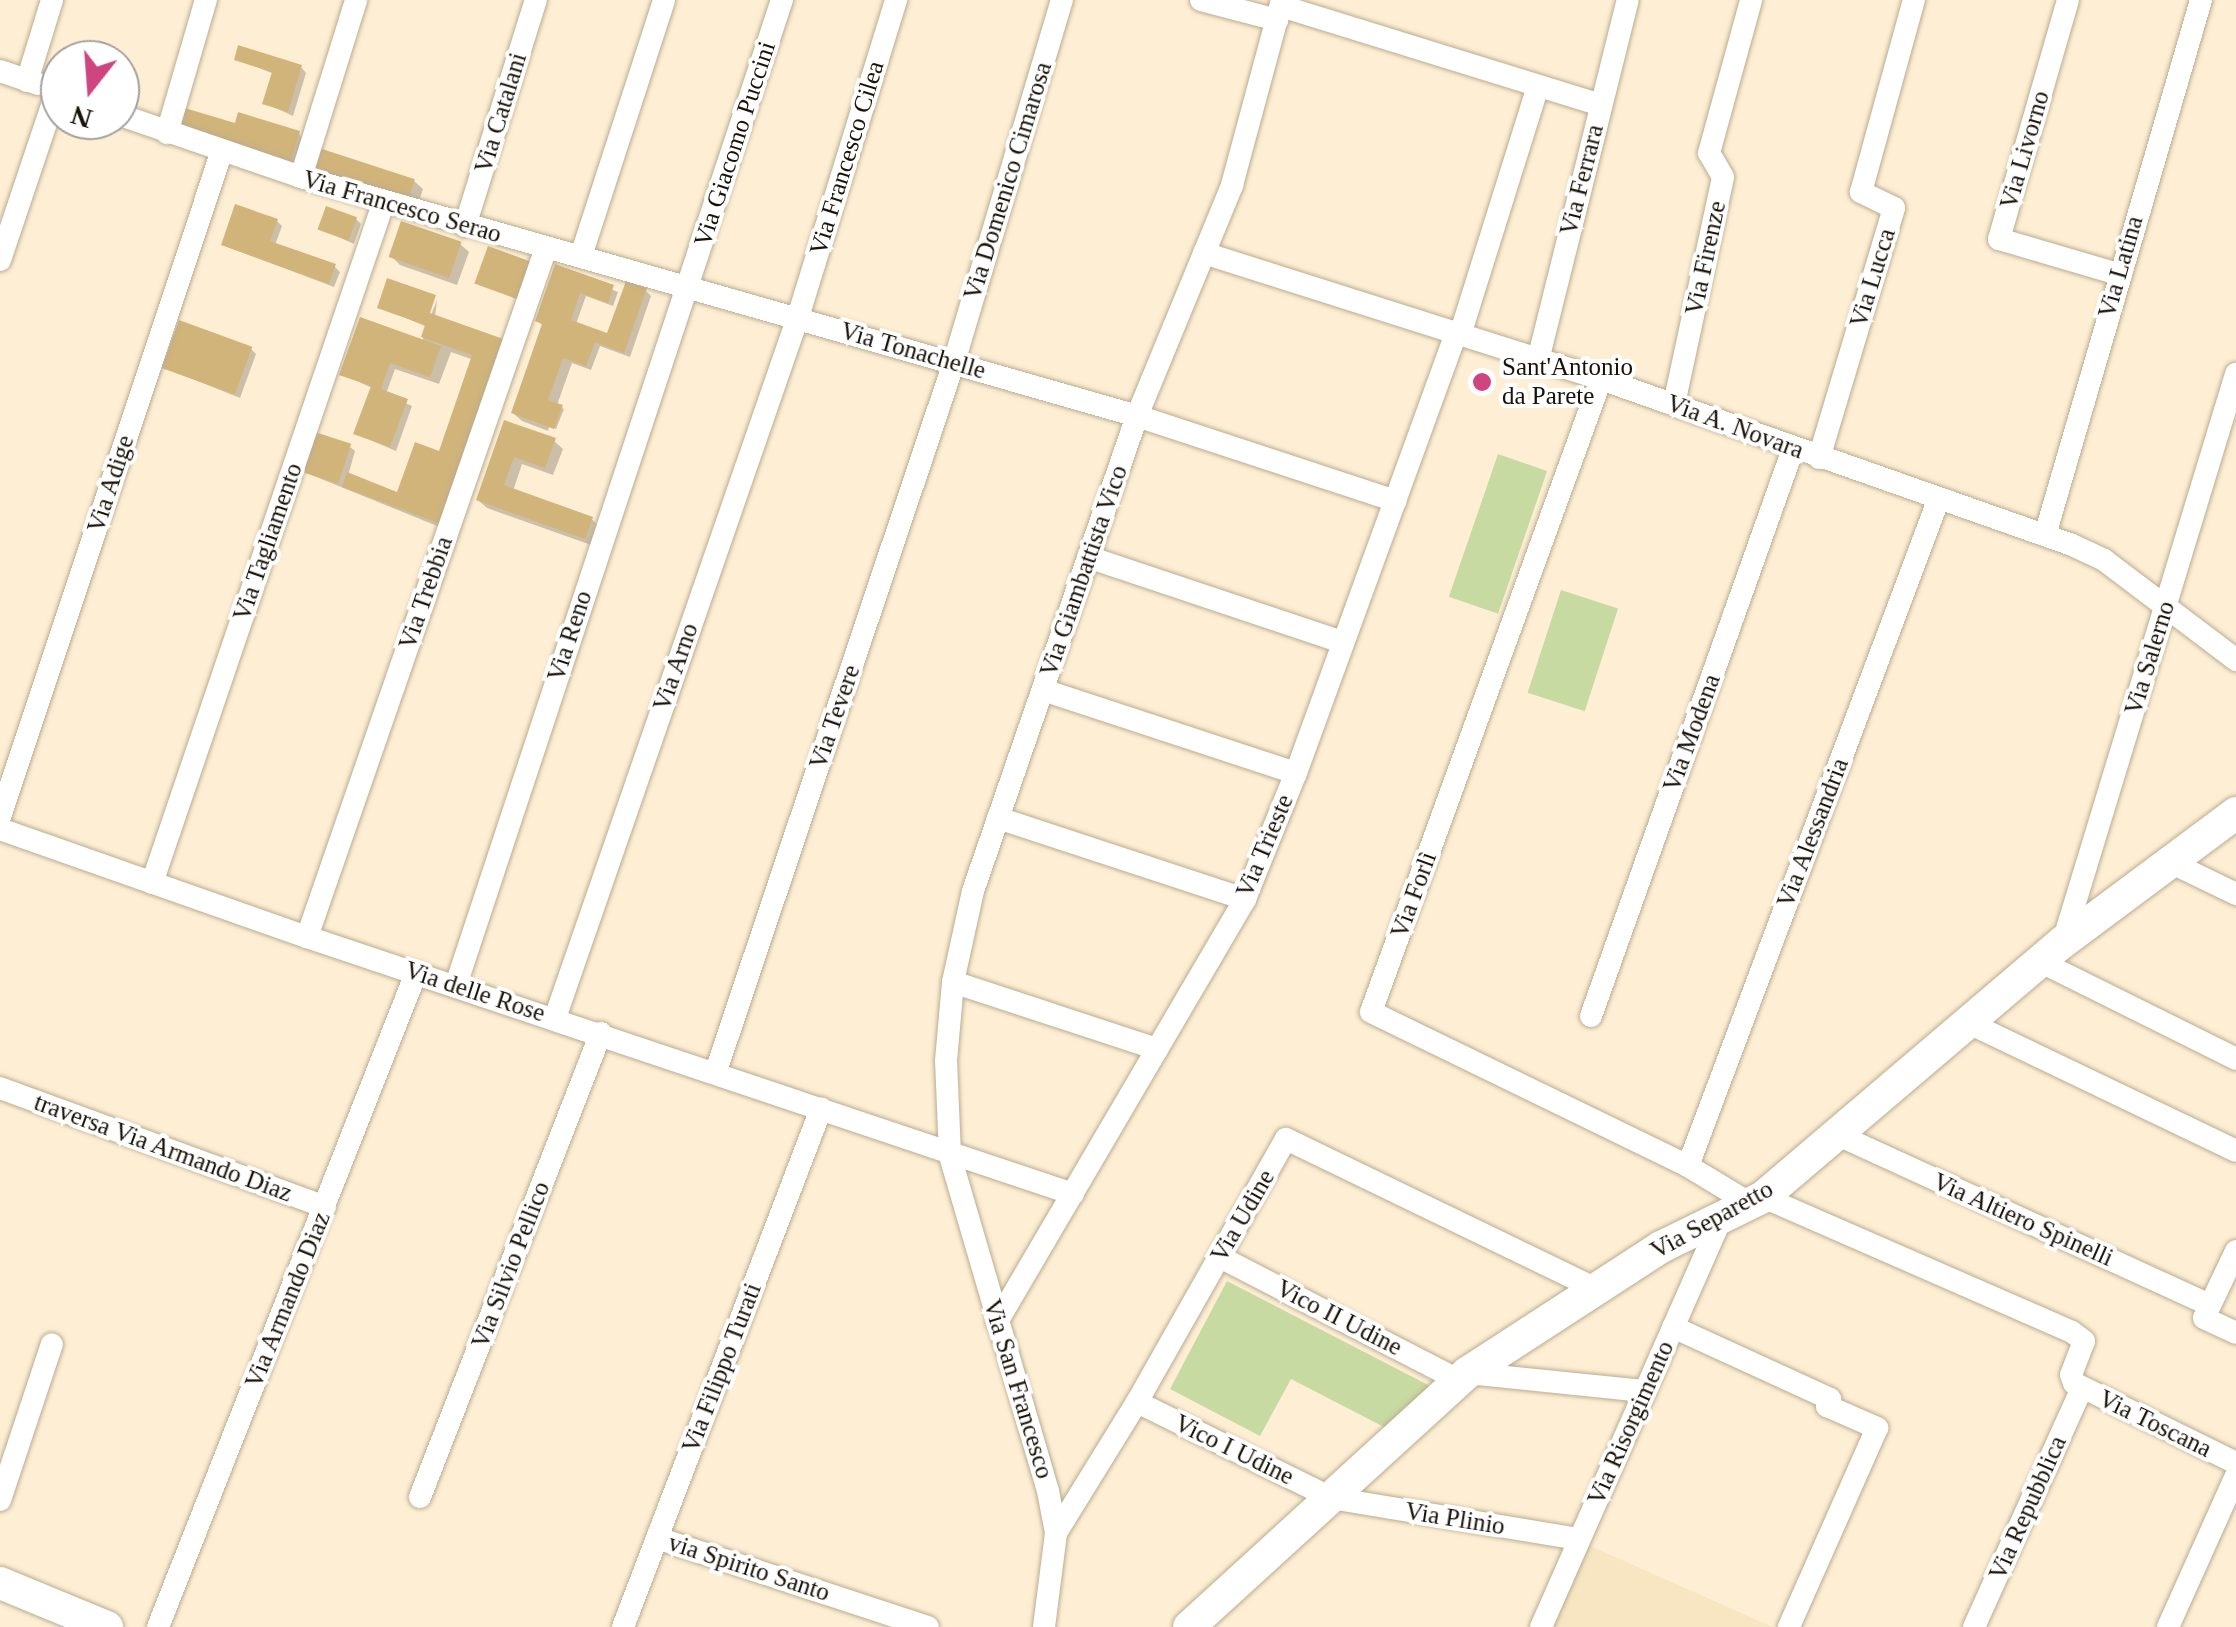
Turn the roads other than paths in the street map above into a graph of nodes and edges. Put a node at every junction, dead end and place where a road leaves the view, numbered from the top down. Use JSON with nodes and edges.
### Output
{"nodes":[{"id":1,"x":52,"y":0,"type":"edge"},
{"id":2,"x":206,"y":0,"type":"edge"},
{"id":3,"x":356,"y":0,"type":"edge"},
{"id":4,"x":536,"y":0,"type":"edge"},
{"id":5,"x":664,"y":0,"type":"edge"},
{"id":6,"x":782,"y":0,"type":"edge"},
{"id":7,"x":896,"y":0,"type":"edge"},
{"id":8,"x":1062,"y":0,"type":"edge"},
{"id":9,"x":1201,"y":0,"type":"edge"},
{"id":10,"x":1628,"y":0,"type":"edge"},
{"id":11,"x":1752,"y":0,"type":"edge"},
{"id":12,"x":1914,"y":0,"type":"edge"},
{"id":13,"x":2068,"y":0,"type":"edge"},
{"id":14,"x":2201,"y":0,"type":"edge"},
{"id":15,"x":1280,"y":9,"type":"edge"},
{"id":16,"x":0,"y":71,"type":"edge"},
{"id":17,"x":27,"y":80,"type":"junction"},
{"id":18,"x":40,"y":85,"type":"edge"},
{"id":19,"x":1538,"y":86,"type":"junction"},
{"id":20,"x":1600,"y":106,"type":"junction"},
{"id":21,"x":140,"y":122,"type":"edge"},
{"id":22,"x":167,"y":132,"type":"junction"},
{"id":23,"x":41,"y":140,"type":"edge"},
{"id":24,"x":222,"y":151,"type":"junction"},
{"id":25,"x":301,"y":178,"type":"junction"},
{"id":26,"x":384,"y":201,"type":"junction"},
{"id":27,"x":465,"y":226,"type":"junction"},
{"id":28,"x":546,"y":248,"type":"junction"},
{"id":29,"x":1204,"y":253,"type":"junction"},
{"id":30,"x":581,"y":256,"type":"junction"},
{"id":31,"x":0,"y":260,"type":"edge"},
{"id":32,"x":2118,"y":274,"type":"junction"},
{"id":33,"x":688,"y":288,"type":"junction"},
{"id":34,"x":798,"y":317,"type":"junction"},
{"id":35,"x":1458,"y":335,"type":"junction"},
{"id":36,"x":1538,"y":360,"type":"junction"},
{"id":37,"x":954,"y":362,"type":"junction"},
{"id":38,"x":2236,"y":374,"type":"edge"},
{"id":39,"x":1601,"y":380,"type":"junction"},
{"id":40,"x":1674,"y":404,"type":"junction"},
{"id":41,"x":1137,"y":416,"type":"junction"},
{"id":42,"x":1793,"y":449,"type":"junction"},
{"id":43,"x":1820,"y":458,"type":"junction"},
{"id":44,"x":1938,"y":500,"type":"junction"},
{"id":45,"x":1395,"y":501,"type":"junction"},
{"id":46,"x":2046,"y":535,"type":"junction"},
{"id":47,"x":1088,"y":556,"type":"junction"},
{"id":48,"x":2166,"y":606,"type":"junction"},
{"id":49,"x":1342,"y":642,"type":"junction"},
{"id":50,"x":2236,"y":660,"type":"edge"},
{"id":51,"x":1043,"y":690,"type":"junction"},
{"id":52,"x":1296,"y":773,"type":"junction"},
{"id":53,"x":2236,"y":813,"type":"edge"},
{"id":54,"x":0,"y":817,"type":"edge"},
{"id":55,"x":998,"y":818,"type":"junction"},
{"id":56,"x":0,"y":829,"type":"edge"},
{"id":57,"x":2168,"y":861,"type":"junction"},
{"id":58,"x":152,"y":883,"type":"junction"},
{"id":59,"x":2236,"y":894,"type":"edge"},
{"id":60,"x":1245,"y":898,"type":"junction"},
{"id":61,"x":307,"y":938,"type":"junction"},
{"id":62,"x":2051,"y":952,"type":"junction"},
{"id":63,"x":416,"y":973,"type":"junction"},
{"id":64,"x":952,"y":982,"type":"junction"},
{"id":65,"x":456,"y":985,"type":"junction"},
{"id":66,"x":1591,"y":1016,"type":"dead end"},
{"id":67,"x":555,"y":1018,"type":"junction"},
{"id":68,"x":1967,"y":1022,"type":"junction"},
{"id":69,"x":601,"y":1033,"type":"junction"},
{"id":70,"x":1157,"y":1049,"type":"junction"},
{"id":71,"x":2236,"y":1059,"type":"edge"},
{"id":72,"x":716,"y":1072,"type":"junction"},
{"id":73,"x":0,"y":1088,"type":"edge"},
{"id":74,"x":821,"y":1109,"type":"junction"},
{"id":75,"x":1836,"y":1134,"type":"junction"},
{"id":76,"x":2236,"y":1151,"type":"edge"},
{"id":77,"x":950,"y":1155,"type":"junction"},
{"id":78,"x":1688,"y":1166,"type":"junction"},
{"id":79,"x":1073,"y":1194,"type":"junction"},
{"id":80,"x":1744,"y":1206,"type":"junction"},
{"id":81,"x":325,"y":1207,"type":"junction"},
{"id":82,"x":2236,"y":1251,"type":"edge"},
{"id":83,"x":1220,"y":1257,"type":"junction"},
{"id":84,"x":1594,"y":1288,"type":"junction"},
{"id":85,"x":2210,"y":1305,"type":"junction"},
{"id":86,"x":997,"y":1322,"type":"junction"},
{"id":87,"x":1673,"y":1327,"type":"junction"},
{"id":88,"x":2236,"y":1333,"type":"edge"},
{"id":89,"x":52,"y":1344,"type":"dead end"},
{"id":90,"x":1462,"y":1376,"type":"junction"},
{"id":91,"x":2078,"y":1386,"type":"junction"},
{"id":92,"x":1645,"y":1391,"type":"junction"},
{"id":93,"x":1138,"y":1402,"type":"junction"},
{"id":94,"x":2236,"y":1463,"type":"edge"},
{"id":95,"x":2236,"y":1476,"type":"edge"},
{"id":96,"x":420,"y":1497,"type":"dead end"},
{"id":97,"x":1330,"y":1498,"type":"junction"},
{"id":98,"x":0,"y":1500,"type":"edge"},
{"id":99,"x":1056,"y":1533,"type":"junction"},
{"id":100,"x":657,"y":1538,"type":"junction"},
{"id":101,"x":1579,"y":1540,"type":"junction"},
{"id":102,"x":0,"y":1584,"type":"edge"},
{"id":103,"x":896,"y":1622,"type":"edge"},
{"id":104,"x":107,"y":1627,"type":"edge"},
{"id":105,"x":158,"y":1627,"type":"edge"},
{"id":106,"x":623,"y":1627,"type":"edge"},
{"id":107,"x":928,"y":1627,"type":"edge"},
{"id":108,"x":1044,"y":1627,"type":"edge"},
{"id":109,"x":1190,"y":1627,"type":"edge"},
{"id":110,"x":1542,"y":1627,"type":"edge"},
{"id":111,"x":1789,"y":1627,"type":"edge"},
{"id":112,"x":1974,"y":1627,"type":"edge"},
{"id":113,"x":2168,"y":1627,"type":"edge"}],
"edges":[{"from":1,"to":17,"type":"street"},
{"from":2,"to":22,"type":"street"},
{"from":3,"to":25,"type":"street"},
{"from":4,"to":27,"type":"street","name":"Via Catalani"},
{"from":5,"to":30,"type":"street"},
{"from":6,"to":33,"type":"street","name":"Via Giacomo Puccini"},
{"from":7,"to":34,"type":"street","name":"Via Francesco Cilea"},
{"from":8,"to":37,"type":"street","name":"Via Domenico Cimarosa"},
{"from":9,"to":15,"type":"street"},
{"from":10,"to":20,"type":"street","name":"Via Ferrara"},
{"from":11,"to":40,"type":"street","name":"Via Firenze"},
{"from":12,"to":43,"type":"street","name":"Via Lucca"},
{"from":13,"to":32,"type":"street","name":"Via Livorno"},
{"from":14,"to":32,"type":"street","name":"Via Latina"},
{"from":15,"to":19,"type":"street"},
{"from":15,"to":29,"type":"street","name":"Via Giambattista Vico"},
{"from":16,"to":17,"type":"street"},
{"from":17,"to":18,"type":"street"},
{"from":19,"to":20,"type":"street"},
{"from":19,"to":35,"type":"street","name":"Via Trieste"},
{"from":20,"to":36,"type":"street","name":"Via Ferrara"},
{"from":21,"to":22,"type":"street","name":"Via Francesco Serao"},
{"from":22,"to":24,"type":"street","name":"Via Francesco Serao"},
{"from":23,"to":31,"type":"street"},
{"from":24,"to":25,"type":"street","name":"Via Francesco Serao"},
{"from":24,"to":54,"type":"street","name":"Via Adige"},
{"from":25,"to":26,"type":"street","name":"Via Francesco Serao"},
{"from":26,"to":27,"type":"street","name":"Via Francesco Serao"},
{"from":26,"to":58,"type":"street","name":"Via Tagliamento"},
{"from":27,"to":28,"type":"street","name":"Via Francesco Serao"},
{"from":28,"to":30,"type":"street","name":"Via Francesco Serao"},
{"from":28,"to":61,"type":"street","name":"Via Trebbia"},
{"from":29,"to":35,"type":"street","name":"Via A. Novara"},
{"from":29,"to":41,"type":"street","name":"Via Giambattista Vico"},
{"from":30,"to":33,"type":"street","name":"Via Francesco Serao"},
{"from":32,"to":46,"type":"street","name":"Via Latina"},
{"from":33,"to":34,"type":"street","name":"Via Tonachelle"},
{"from":33,"to":65,"type":"street","name":"Via Reno"},
{"from":34,"to":37,"type":"street","name":"Via Tonachelle"},
{"from":34,"to":67,"type":"street","name":"Via Arno"},
{"from":35,"to":36,"type":"street","name":"Via A. Novara"},
{"from":35,"to":45,"type":"street","name":"Via Trieste"},
{"from":36,"to":39,"type":"street","name":"Via A. Novara"},
{"from":37,"to":41,"type":"street","name":"Via Tonachelle"},
{"from":37,"to":72,"type":"street","name":"Via Tevere"},
{"from":38,"to":48,"type":"street","name":"Via Salerno"},
{"from":39,"to":40,"type":"street","name":"Via A. Novara"},
{"from":39,"to":78,"type":"street","name":"Via Forlì"},
{"from":40,"to":42,"type":"street","name":"Via A. Novara"},
{"from":41,"to":45,"type":"street","name":"Via Tonachelle"},
{"from":41,"to":47,"type":"street","name":"Via Giambattista Vico"},
{"from":42,"to":43,"type":"street","name":"Via A. Novara"},
{"from":42,"to":66,"type":"street","name":"Via Modena"},
{"from":43,"to":44,"type":"street","name":"Via A. Novara"},
{"from":44,"to":46,"type":"street","name":"Via A. Novara"},
{"from":44,"to":78,"type":"street","name":"Via Alessandria"},
{"from":45,"to":49,"type":"street","name":"Via Trieste"},
{"from":46,"to":48,"type":"street","name":"Via A. Novara"},
{"from":47,"to":49,"type":"street"},
{"from":47,"to":51,"type":"street","name":"Via Giambattista Vico"},
{"from":48,"to":50,"type":"street","name":"Via A. Novara"},
{"from":48,"to":62,"type":"street","name":"Via Salerno"},
{"from":49,"to":52,"type":"street","name":"Via Trieste"},
{"from":51,"to":52,"type":"street"},
{"from":51,"to":55,"type":"street","name":"Via Giambattista Vico"},
{"from":52,"to":60,"type":"street","name":"Via Trieste"},
{"from":53,"to":57,"type":"street","name":"Via Separetto"},
{"from":55,"to":60,"type":"street"},
{"from":55,"to":64,"type":"street","name":"Via Giambattista Vico"},
{"from":56,"to":58,"type":"street","name":"Via delle Rose"},
{"from":57,"to":59,"type":"street"},
{"from":57,"to":62,"type":"street","name":"Via Separetto"},
{"from":58,"to":61,"type":"street","name":"Via delle Rose"},
{"from":60,"to":70,"type":"street","name":"Via Trieste"},
{"from":61,"to":63,"type":"street","name":"Via delle Rose"},
{"from":62,"to":68,"type":"street","name":"Via Separetto"},
{"from":62,"to":71,"type":"street"},
{"from":63,"to":65,"type":"street","name":"Via delle Rose"},
{"from":63,"to":81,"type":"street","name":"Via Armando Diaz"},
{"from":64,"to":70,"type":"street"},
{"from":64,"to":77,"type":"street","name":"Via Giambattista Vico"},
{"from":65,"to":67,"type":"street","name":"Via delle Rose"},
{"from":67,"to":69,"type":"street","name":"Via delle Rose"},
{"from":68,"to":75,"type":"street","name":"Via Separetto"},
{"from":68,"to":76,"type":"street"},
{"from":69,"to":72,"type":"street","name":"Via delle Rose"},
{"from":69,"to":96,"type":"street","name":"Via Silvio Pellico"},
{"from":70,"to":79,"type":"street","name":"Via Trieste"},
{"from":72,"to":74,"type":"street","name":"Via delle Rose"},
{"from":73,"to":81,"type":"street","name":"traversa Via Armando Diaz"},
{"from":74,"to":77,"type":"street","name":"Via delle Rose"},
{"from":74,"to":100,"type":"street","name":"Via Filippo Turati"},
{"from":75,"to":80,"type":"street","name":"Via Separetto"},
{"from":75,"to":85,"type":"street","name":"Via Altiero Spinelli"},
{"from":77,"to":79,"type":"street","name":"Via delle Rose"},
{"from":77,"to":86,"type":"street","name":"Via San Francesco"},
{"from":78,"to":80,"type":"street","name":"Via Forlì"},
{"from":79,"to":86,"type":"street","name":"Via Trieste"},
{"from":80,"to":84,"type":"street","name":"Via Separetto"},
{"from":80,"to":87,"type":"street","name":"Via Risorgimento"},
{"from":80,"to":91,"type":"street","name":"Via Repubblica"},
{"from":81,"to":105,"type":"street","name":"Via Armando Diaz"},
{"from":82,"to":85,"type":"street"},
{"from":83,"to":84,"type":"street","name":"Via Udine"},
{"from":83,"to":90,"type":"street","name":"Vico II Udine"},
{"from":83,"to":93,"type":"street","name":"Via Udine"},
{"from":84,"to":90,"type":"street","name":"Via Separetto"},
{"from":85,"to":88,"type":"street"},
{"from":86,"to":99,"type":"street","name":"Via San Francesco"},
{"from":87,"to":92,"type":"street","name":"Via Risorgimento"},
{"from":87,"to":111,"type":"street"},
{"from":89,"to":98,"type":"street"},
{"from":90,"to":92,"type":"street"},
{"from":90,"to":97,"type":"street","name":"Via Separetto"},
{"from":91,"to":94,"type":"street","name":"Via Toscana"},
{"from":91,"to":112,"type":"street","name":"Via Repubblica"},
{"from":92,"to":101,"type":"street","name":"Via Risorgimento"},
{"from":93,"to":97,"type":"street","name":"Vico I Udine"},
{"from":93,"to":99,"type":"street","name":"Via Udine"},
{"from":95,"to":113,"type":"street"},
{"from":97,"to":101,"type":"street","name":"Via Plinio"},
{"from":97,"to":109,"type":"street","name":"Via Separetto"},
{"from":99,"to":108,"type":"street","name":"Via San Francesco"},
{"from":100,"to":103,"type":"street","name":"via Spirito Santo"},
{"from":100,"to":106,"type":"street","name":"Via Filippo Turati"},
{"from":101,"to":110,"type":"street","name":"Via Risorgimento"},
{"from":102,"to":104,"type":"street"},
{"from":103,"to":107,"type":"street","name":"via Spirito Santo"}]}
